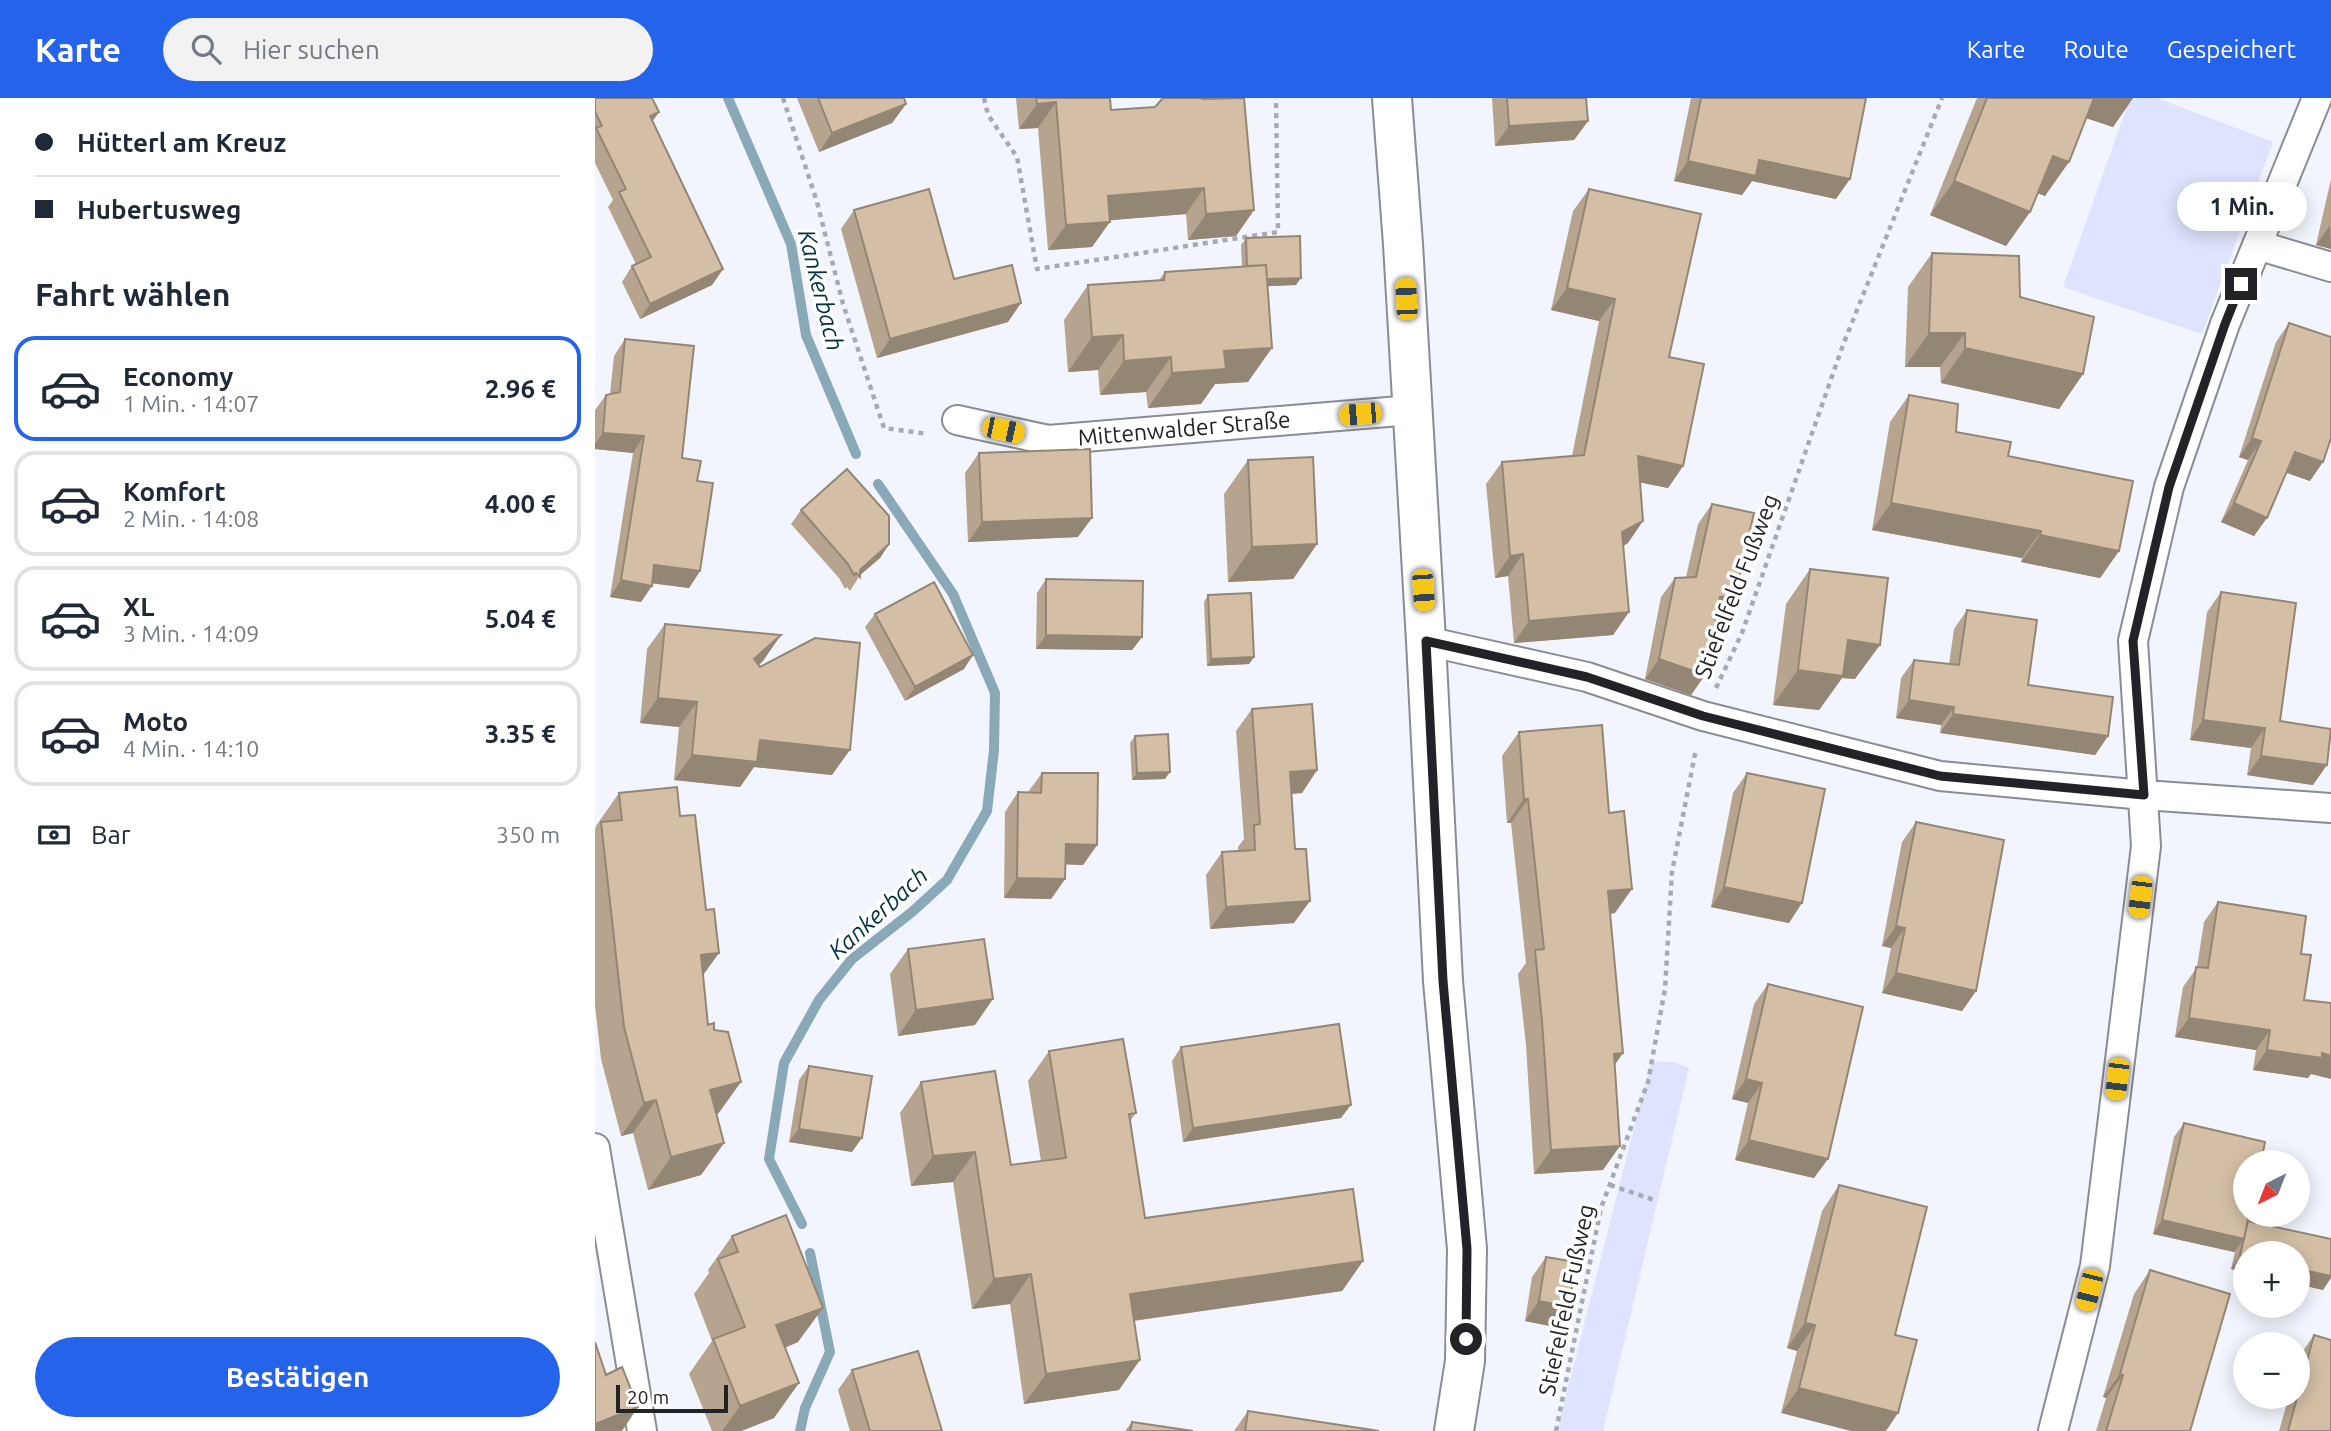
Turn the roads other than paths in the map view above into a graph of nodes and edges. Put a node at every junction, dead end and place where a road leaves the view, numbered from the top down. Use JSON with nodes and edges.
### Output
{"nodes":[{"id":1,"x":1392,"y":98,"type":"edge"},
{"id":2,"x":2317,"y":98,"type":"edge"},
{"id":3,"x":2257,"y":245,"type":"junction"},
{"id":4,"x":2331,"y":267,"type":"edge"},
{"id":5,"x":1412,"y":410,"type":"junction"},
{"id":6,"x":948,"y":428,"type":"road end"},
{"id":7,"x":1426,"y":641,"type":"junction"},
{"id":8,"x":2144,"y":795,"type":"junction"},
{"id":9,"x":2331,"y":808,"type":"edge"},
{"id":10,"x":595,"y":1149,"type":"edge"},
{"id":11,"x":642,"y":1431,"type":"edge"},
{"id":12,"x":1454,"y":1431,"type":"edge"},
{"id":13,"x":2053,"y":1431,"type":"edge"}],
"edges":[{"from":1,"to":5,"type":"main road"},
{"from":2,"to":3,"type":"street"},
{"from":3,"to":4,"type":"street"},
{"from":3,"to":8,"type":"street"},
{"from":5,"to":6,"type":"street","name":"Mittenwalder Straße"},
{"from":5,"to":7,"type":"main road"},
{"from":7,"to":8,"type":"street"},
{"from":7,"to":12,"type":"main road"},
{"from":8,"to":9,"type":"street"},
{"from":8,"to":13,"type":"street"},
{"from":10,"to":11,"type":"street"}]}
